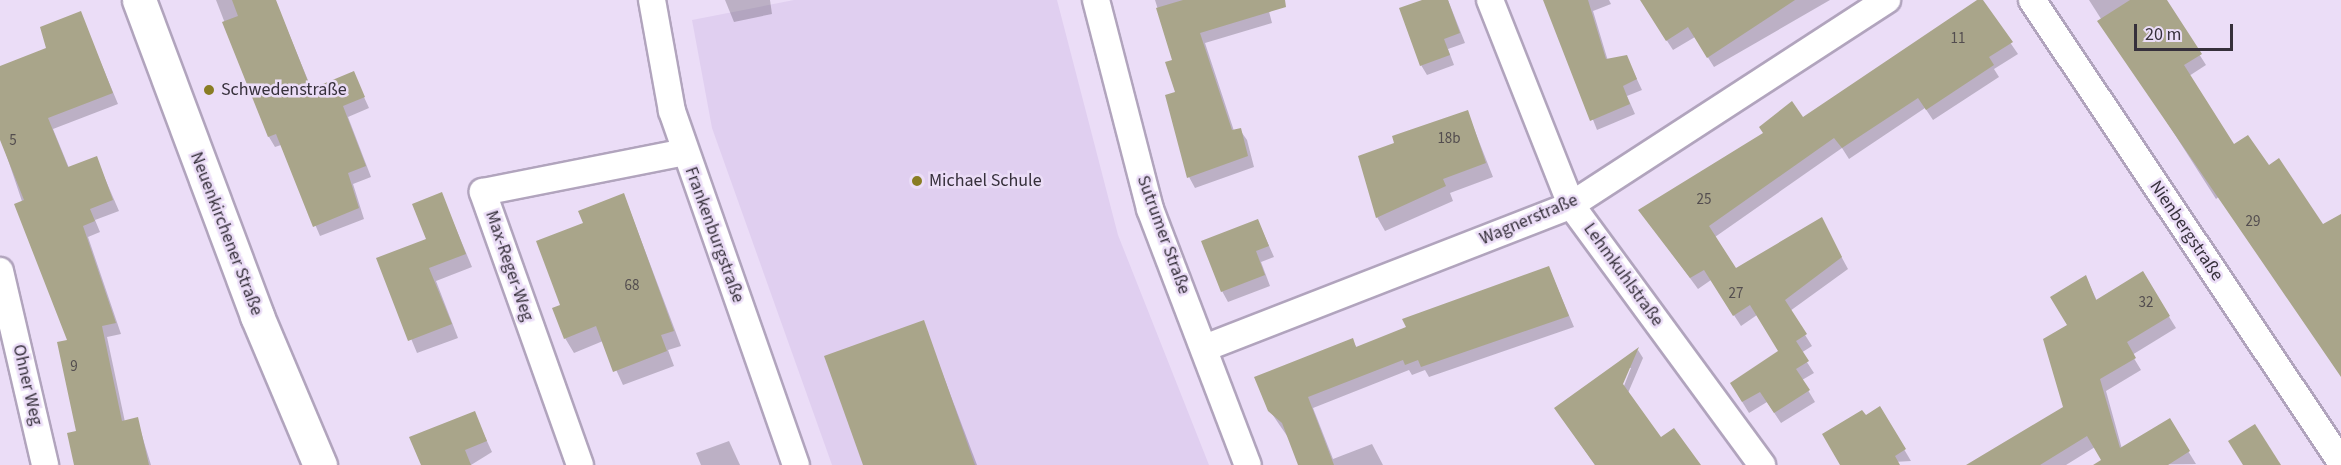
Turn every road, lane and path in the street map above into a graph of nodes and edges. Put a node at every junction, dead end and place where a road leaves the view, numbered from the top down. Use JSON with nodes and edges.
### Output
{"nodes":[{"id":1,"x":139,"y":0,"type":"edge"},
{"id":2,"x":652,"y":0,"type":"edge"},
{"id":3,"x":1096,"y":0,"type":"edge"},
{"id":4,"x":1490,"y":0,"type":"edge"},
{"id":5,"x":1887,"y":0,"type":"edge"},
{"id":6,"x":2032,"y":0,"type":"edge"},
{"id":7,"x":685,"y":152,"type":"junction"},
{"id":8,"x":1571,"y":205,"type":"junction"},
{"id":9,"x":0,"y":271,"type":"edge"},
{"id":10,"x":1205,"y":348,"type":"junction"},
{"id":11,"x":2341,"y":462,"type":"edge"},
{"id":12,"x":45,"y":465,"type":"edge"},
{"id":13,"x":320,"y":465,"type":"edge"},
{"id":14,"x":580,"y":465,"type":"edge"},
{"id":15,"x":796,"y":465,"type":"edge"},
{"id":16,"x":1248,"y":465,"type":"edge"},
{"id":17,"x":1762,"y":465,"type":"edge"}],
"edges":[{"from":1,"to":13,"type":"street","name":"Neuenkirchener Straße"},
{"from":2,"to":7,"type":"street","name":"Frankenburgstraße"},
{"from":3,"to":10,"type":"street","name":"Sutrumer Straße"},
{"from":4,"to":8,"type":"street","name":"Lehmkuhlstraße"},
{"from":5,"to":8,"type":"street","name":"Wagnerstraße"},
{"from":6,"to":11,"type":"street","name":"Nienbergstraße"},
{"from":7,"to":14,"type":"street","name":"Max-Reger-Weg"},
{"from":7,"to":15,"type":"street","name":"Frankenburgstraße"},
{"from":8,"to":10,"type":"street","name":"Wagnerstraße"},
{"from":8,"to":17,"type":"street","name":"Lehmkuhlstraße"},
{"from":9,"to":12,"type":"street","name":"Ohner Weg"},
{"from":10,"to":16,"type":"street","name":"Sutrumer Straße"}]}
